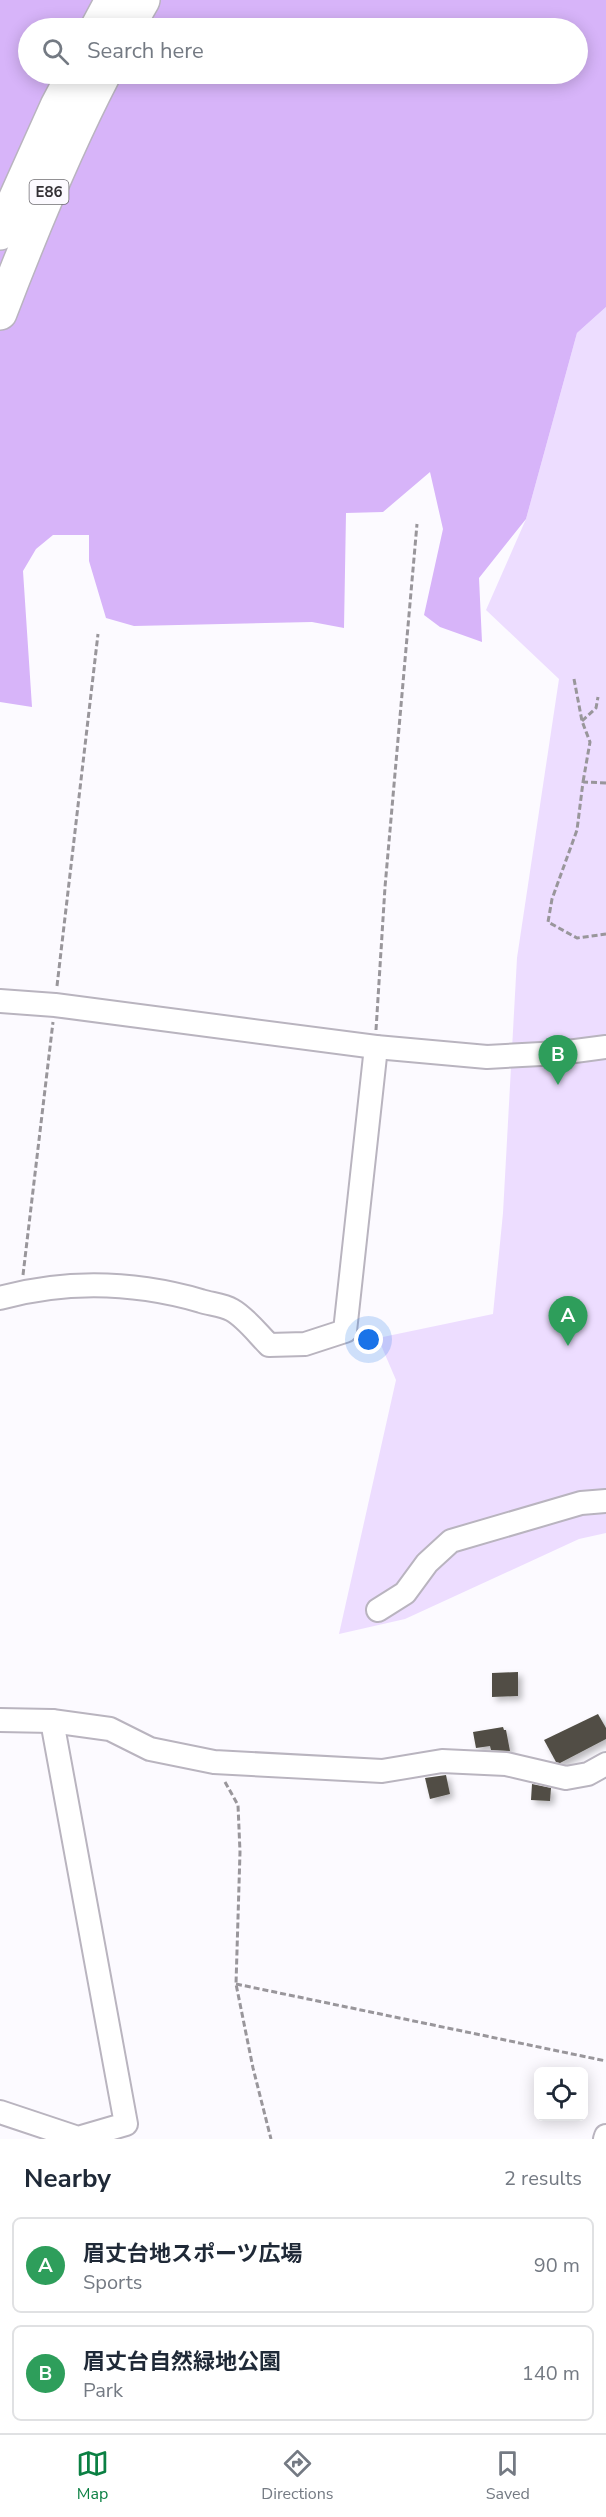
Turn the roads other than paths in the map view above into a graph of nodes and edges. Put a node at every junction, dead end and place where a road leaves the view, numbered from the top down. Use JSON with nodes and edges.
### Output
{"nodes":[{"id":1,"x":112,"y":0,"type":"edge"},
{"id":2,"x":143,"y":0,"type":"edge"},
{"id":3,"x":102,"y":18,"type":"edge"},
{"id":4,"x":133,"y":18,"type":"edge"},
{"id":5,"x":69,"y":84,"type":"edge"},
{"id":6,"x":99,"y":84,"type":"edge"},
{"id":7,"x":0,"y":233,"type":"edge"},
{"id":8,"x":0,"y":313,"type":"edge"},
{"id":9,"x":0,"y":1001,"type":"edge"},
{"id":10,"x":376,"y":1047,"type":"junction"},
{"id":11,"x":606,"y":1047,"type":"edge"},
{"id":12,"x":11,"y":1295,"type":"edge"},
{"id":13,"x":606,"y":1501,"type":"edge"},
{"id":14,"x":378,"y":1610,"type":"dead end"},
{"id":15,"x":0,"y":1720,"type":"edge"},
{"id":16,"x":52,"y":1721,"type":"junction"},
{"id":17,"x":606,"y":1764,"type":"edge"},
{"id":18,"x":0,"y":2112,"type":"edge"}],
"edges":[{"from":1,"to":3,"type":"highway"},
{"from":2,"to":4,"type":"highway"},
{"from":5,"to":7,"type":"highway","number":"E86"},
{"from":6,"to":8,"type":"highway","number":"E86"},
{"from":9,"to":10,"type":"street"},
{"from":10,"to":11,"type":"street"},
{"from":10,"to":12,"type":"street"},
{"from":13,"to":14,"type":"street"},
{"from":15,"to":16,"type":"street"},
{"from":16,"to":17,"type":"street"},
{"from":16,"to":18,"type":"street"}]}
